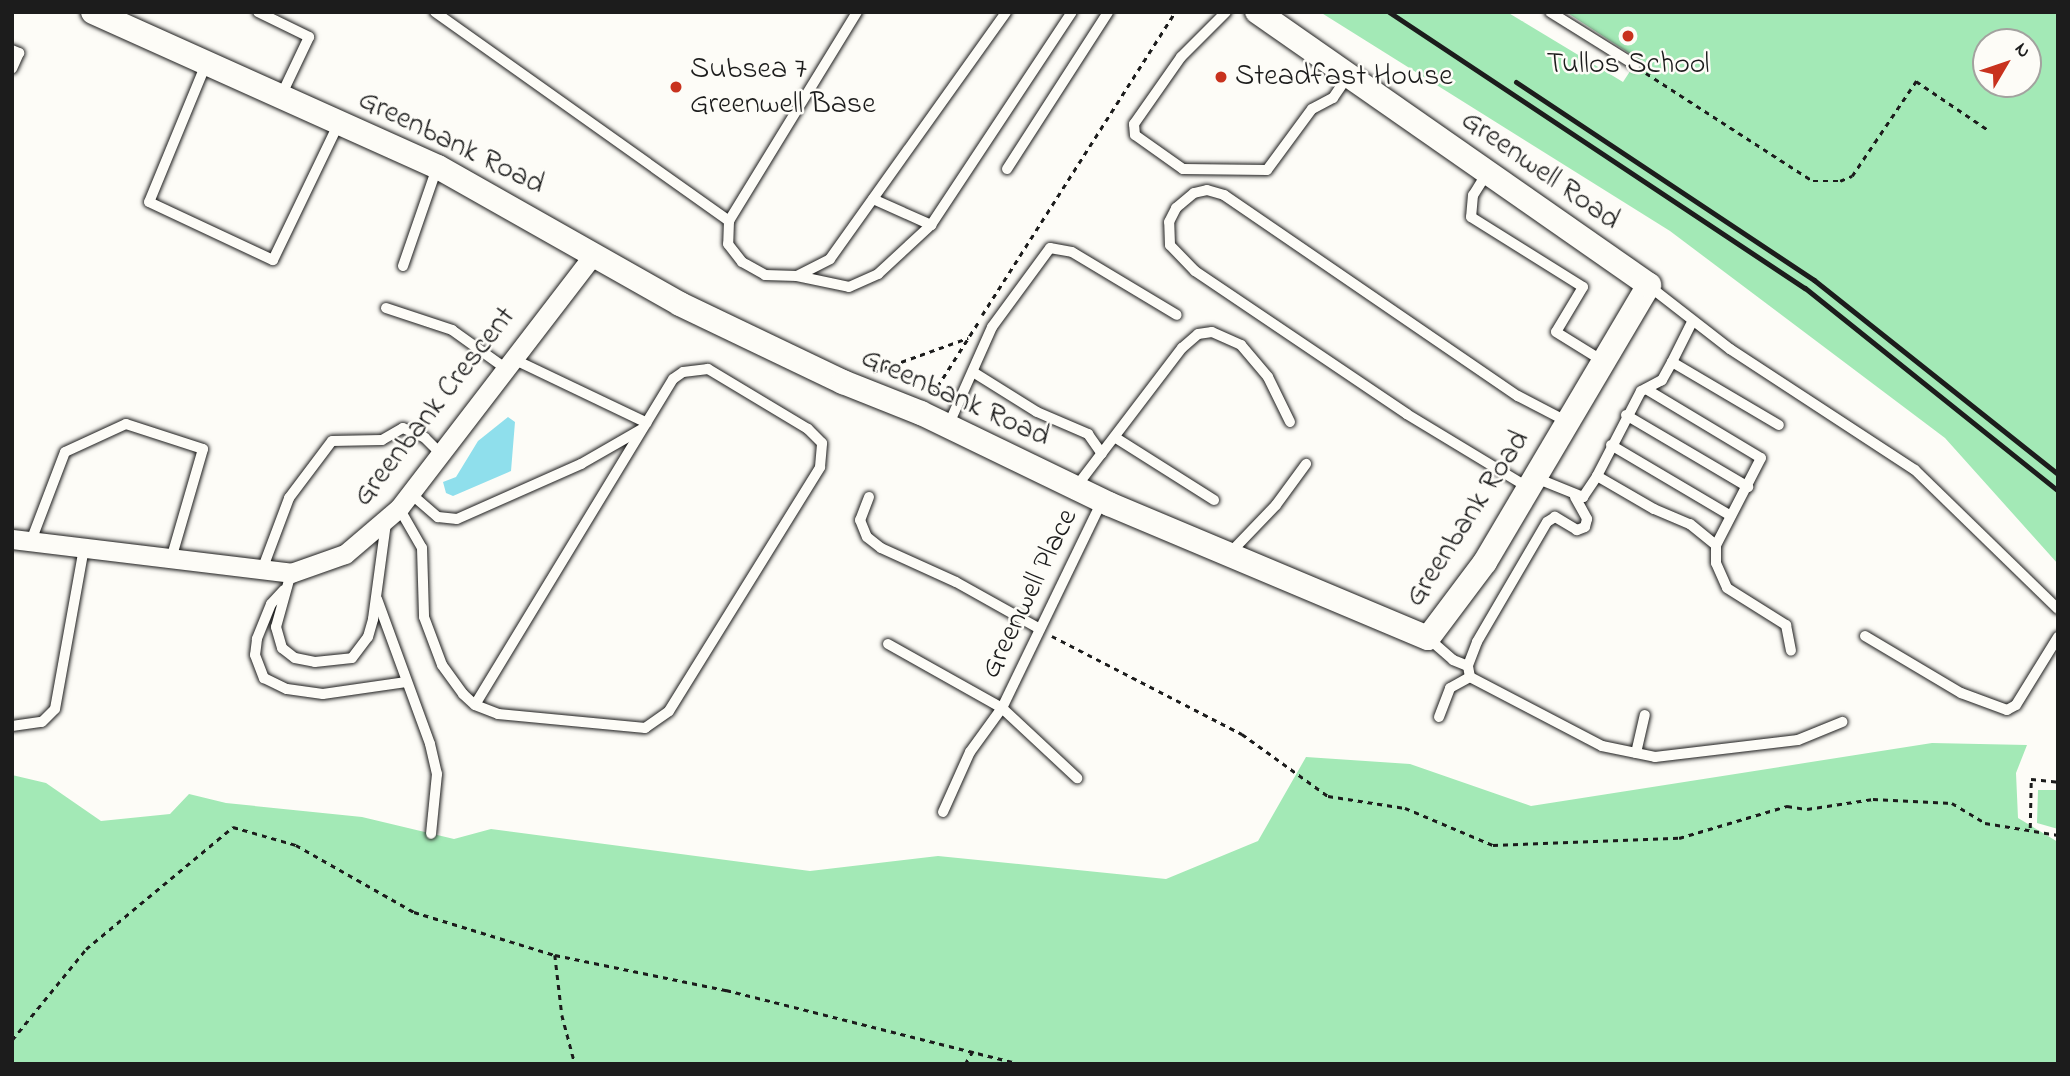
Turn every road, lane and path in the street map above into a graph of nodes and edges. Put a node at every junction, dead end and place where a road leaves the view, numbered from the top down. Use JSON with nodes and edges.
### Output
{"nodes":[{"id":1,"x":93,"y":12,"type":"edge"},
{"id":2,"x":258,"y":12,"type":"edge"},
{"id":3,"x":435,"y":12,"type":"edge"},
{"id":4,"x":857,"y":12,"type":"edge"},
{"id":5,"x":1006,"y":12,"type":"edge"},
{"id":6,"x":1072,"y":12,"type":"edge"},
{"id":7,"x":1108,"y":12,"type":"edge"},
{"id":8,"x":1175,"y":12,"type":"edge"},
{"id":9,"x":1226,"y":12,"type":"edge"},
{"id":10,"x":1257,"y":12,"type":"edge"},
{"id":11,"x":1550,"y":12,"type":"edge"},
{"id":12,"x":128,"y":19,"type":"edge"},
{"id":13,"x":12,"y":50,"type":"edge"},
{"id":14,"x":206,"y":63,"type":"junction"},
{"id":15,"x":1635,"y":65,"type":"joint"},
{"id":16,"x":12,"y":69,"type":"edge"},
{"id":17,"x":1348,"y":76,"type":"junction"},
{"id":18,"x":281,"y":97,"type":"junction"},
{"id":19,"x":339,"y":123,"type":"junction"},
{"id":20,"x":1987,"y":129,"type":"dead end"},
{"id":21,"x":438,"y":167,"type":"junction"},
{"id":22,"x":1007,"y":169,"type":"dead end"},
{"id":23,"x":1487,"y":173,"type":"junction"},
{"id":24,"x":873,"y":199,"type":"junction"},
{"id":25,"x":729,"y":221,"type":"junction"},
{"id":26,"x":931,"y":225,"type":"junction"},
{"id":27,"x":593,"y":255,"type":"junction"},
{"id":28,"x":403,"y":266,"type":"dead end"},
{"id":29,"x":797,"y":276,"type":"junction"},
{"id":30,"x":1649,"y":285,"type":"junction"},
{"id":31,"x":386,"y":308,"type":"dead end"},
{"id":32,"x":1177,"y":315,"type":"dead end"},
{"id":33,"x":1692,"y":322,"type":"junction"},
{"id":34,"x":968,"y":338,"type":"junction"},
{"id":35,"x":1604,"y":362,"type":"junction"},
{"id":36,"x":1672,"y":362,"type":"junction"},
{"id":37,"x":509,"y":364,"type":"junction"},
{"id":38,"x":973,"y":372,"type":"junction"},
{"id":39,"x":843,"y":382,"type":"junction"},
{"id":40,"x":1646,"y":389,"type":"junction"},
{"id":41,"x":921,"y":413,"type":"junction"},
{"id":42,"x":1626,"y":415,"type":"junction"},
{"id":43,"x":1290,"y":422,"type":"dead end"},
{"id":44,"x":1568,"y":422,"type":"junction"},
{"id":45,"x":1779,"y":425,"type":"dead end"},
{"id":46,"x":645,"y":426,"type":"junction"},
{"id":47,"x":948,"y":426,"type":"junction"},
{"id":48,"x":1116,"y":438,"type":"junction"},
{"id":49,"x":1611,"y":445,"type":"junction"},
{"id":50,"x":440,"y":454,"type":"junction"},
{"id":51,"x":1102,"y":454,"type":"junction"},
{"id":52,"x":1306,"y":464,"type":"dead end"},
{"id":53,"x":1597,"y":476,"type":"junction"},
{"id":54,"x":1532,"y":483,"type":"junction"},
{"id":55,"x":1748,"y":487,"type":"junction"},
{"id":56,"x":1075,"y":488,"type":"junction"},
{"id":57,"x":869,"y":497,"type":"dead end"},
{"id":58,"x":1575,"y":497,"type":"junction"},
{"id":59,"x":1102,"y":500,"type":"junction"},
{"id":60,"x":1214,"y":500,"type":"dead end"},
{"id":61,"x":398,"y":508,"type":"junction"},
{"id":62,"x":1731,"y":516,"type":"junction"},
{"id":63,"x":21,"y":540,"type":"edge"},
{"id":64,"x":1716,"y":545,"type":"junction"},
{"id":65,"x":84,"y":548,"type":"junction"},
{"id":66,"x":1228,"y":554,"type":"junction"},
{"id":67,"x":170,"y":561,"type":"junction"},
{"id":68,"x":261,"y":571,"type":"junction"},
{"id":69,"x":288,"y":581,"type":"junction"},
{"id":70,"x":377,"y":598,"type":"junction"},
{"id":71,"x":2058,"y":609,"type":"edge"},
{"id":72,"x":1040,"y":629,"type":"junction"},
{"id":73,"x":1866,"y":636,"type":"dead end"},
{"id":74,"x":2058,"y":637,"type":"edge"},
{"id":75,"x":1428,"y":638,"type":"junction"},
{"id":76,"x":888,"y":644,"type":"dead end"},
{"id":77,"x":1791,"y":651,"type":"dead end"},
{"id":78,"x":1468,"y":666,"type":"junction"},
{"id":79,"x":1470,"y":677,"type":"junction"},
{"id":80,"x":406,"y":682,"type":"junction"},
{"id":81,"x":475,"y":705,"type":"junction"},
{"id":82,"x":1002,"y":708,"type":"junction"},
{"id":83,"x":1645,"y":715,"type":"dead end"},
{"id":84,"x":1438,"y":717,"type":"dead end"},
{"id":85,"x":1842,"y":722,"type":"dead end"},
{"id":86,"x":12,"y":726,"type":"edge"},
{"id":87,"x":1636,"y":753,"type":"junction"},
{"id":88,"x":1077,"y":778,"type":"dead end"},
{"id":89,"x":2058,"y":782,"type":"edge"},
{"id":90,"x":943,"y":812,"type":"dead end"},
{"id":91,"x":2030,"y":828,"type":"junction"},
{"id":92,"x":431,"y":834,"type":"dead end"},
{"id":93,"x":2058,"y":835,"type":"edge"},
{"id":94,"x":555,"y":955,"type":"junction"},
{"id":95,"x":12,"y":1040,"type":"edge"},
{"id":96,"x":974,"y":1049,"type":"junction"},
{"id":97,"x":575,"y":1064,"type":"edge"},
{"id":98,"x":965,"y":1064,"type":"edge"},
{"id":99,"x":1021,"y":1064,"type":"edge"}],
"edges":[{"from":1,"to":12,"type":"street","name":"Greenbank Road"},
{"from":2,"to":18,"type":"lane"},
{"from":3,"to":25,"type":"lane"},
{"from":4,"to":25,"type":"lane"},
{"from":5,"to":24,"type":"lane"},
{"from":6,"to":26,"type":"lane"},
{"from":7,"to":22,"type":"lane"},
{"from":8,"to":34,"type":"path"},
{"from":9,"to":17,"type":"lane"},
{"from":10,"to":17,"type":"street","name":"Greenwell Road"},
{"from":11,"to":15,"type":"lane"},
{"from":12,"to":14,"type":"street","name":"Greenbank Road"},
{"from":13,"to":16,"type":"lane"},
{"from":14,"to":18,"type":"street","name":"Greenbank Road"},
{"from":14,"to":19,"type":"lane"},
{"from":15,"to":20,"type":"path"},
{"from":17,"to":23,"type":"street","name":"Greenwell Road"},
{"from":18,"to":19,"type":"street","name":"Greenbank Road"},
{"from":19,"to":21,"type":"street","name":"Greenbank Road"},
{"from":21,"to":27,"type":"street","name":"Greenbank Road"},
{"from":21,"to":28,"type":"lane"},
{"from":23,"to":30,"type":"street","name":"Greenwell Road"},
{"from":23,"to":35,"type":"lane"},
{"from":24,"to":26,"type":"lane"},
{"from":24,"to":29,"type":"lane"},
{"from":25,"to":29,"type":"lane"},
{"from":26,"to":29,"type":"lane"},
{"from":27,"to":37,"type":"street","name":"Greenbank Crescent"},
{"from":27,"to":39,"type":"street","name":"Greenbank Road"},
{"from":30,"to":33,"type":"lane"},
{"from":30,"to":35,"type":"street","name":"Greenbank Road"},
{"from":31,"to":37,"type":"lane"},
{"from":32,"to":38,"type":"lane"},
{"from":33,"to":36,"type":"lane"},
{"from":33,"to":71,"type":"lane"},
{"from":34,"to":39,"type":"path"},
{"from":34,"to":41,"type":"path"},
{"from":35,"to":44,"type":"street","name":"Greenbank Road"},
{"from":36,"to":40,"type":"lane"},
{"from":36,"to":45,"type":"lane"},
{"from":37,"to":46,"type":"lane"},
{"from":37,"to":50,"type":"street","name":"Greenbank Crescent"},
{"from":38,"to":47,"type":"lane"},
{"from":38,"to":51,"type":"lane"},
{"from":39,"to":41,"type":"street","name":"Greenbank Road"},
{"from":40,"to":42,"type":"lane"},
{"from":40,"to":55,"type":"lane"},
{"from":41,"to":47,"type":"street","name":"Greenbank Road"},
{"from":42,"to":49,"type":"lane"},
{"from":42,"to":55,"type":"lane"},
{"from":43,"to":48,"type":"lane"},
{"from":44,"to":54,"type":"street","name":"Greenbank Road"},
{"from":44,"to":54,"type":"lane"},
{"from":46,"to":61,"type":"lane"},
{"from":46,"to":81,"type":"lane"},
{"from":46,"to":81,"type":"lane"},
{"from":47,"to":56,"type":"street","name":"Greenbank Road"},
{"from":48,"to":51,"type":"lane"},
{"from":48,"to":60,"type":"lane"},
{"from":49,"to":53,"type":"lane"},
{"from":49,"to":62,"type":"lane"},
{"from":50,"to":61,"type":"street","name":"Greenbank Crescent"},
{"from":50,"to":68,"type":"lane"},
{"from":51,"to":56,"type":"lane"},
{"from":52,"to":66,"type":"lane"},
{"from":53,"to":58,"type":"lane"},
{"from":53,"to":64,"type":"lane"},
{"from":54,"to":58,"type":"lane"},
{"from":54,"to":75,"type":"street","name":"Greenbank Road"},
{"from":55,"to":62,"type":"lane"},
{"from":56,"to":59,"type":"street","name":"Greenbank Road"},
{"from":57,"to":72,"type":"lane"},
{"from":58,"to":78,"type":"lane"},
{"from":59,"to":66,"type":"street","name":"Greenbank Road"},
{"from":59,"to":72,"type":"lane","name":"Greenwell Place"},
{"from":61,"to":69,"type":"street","name":"Greenbank Crescent"},
{"from":61,"to":70,"type":"lane"},
{"from":61,"to":81,"type":"lane"},
{"from":62,"to":64,"type":"lane"},
{"from":63,"to":65,"type":"street","name":"Greenbank Crescent"},
{"from":63,"to":67,"type":"lane"},
{"from":64,"to":77,"type":"lane"},
{"from":65,"to":67,"type":"street","name":"Greenbank Crescent"},
{"from":65,"to":86,"type":"lane"},
{"from":66,"to":75,"type":"street","name":"Greenbank Road"},
{"from":67,"to":68,"type":"street","name":"Greenbank Crescent"},
{"from":68,"to":69,"type":"street","name":"Greenbank Crescent"},
{"from":69,"to":70,"type":"lane"},
{"from":69,"to":80,"type":"lane"},
{"from":70,"to":80,"type":"lane"},
{"from":72,"to":82,"type":"lane","name":"Greenwell Place"},
{"from":72,"to":91,"type":"path"},
{"from":73,"to":74,"type":"lane"},
{"from":75,"to":78,"type":"lane"},
{"from":76,"to":82,"type":"lane","name":"Greenwell Place"},
{"from":78,"to":79,"type":"lane"},
{"from":79,"to":84,"type":"lane"},
{"from":79,"to":87,"type":"lane"},
{"from":80,"to":92,"type":"lane"},
{"from":82,"to":88,"type":"lane","name":"Greenwell Place"},
{"from":82,"to":90,"type":"lane"},
{"from":83,"to":87,"type":"lane"},
{"from":85,"to":87,"type":"lane"},
{"from":89,"to":91,"type":"path"},
{"from":91,"to":93,"type":"path"},
{"from":94,"to":95,"type":"path"},
{"from":94,"to":96,"type":"path"},
{"from":94,"to":97,"type":"path"},
{"from":96,"to":98,"type":"path"},
{"from":96,"to":99,"type":"path"}]}
